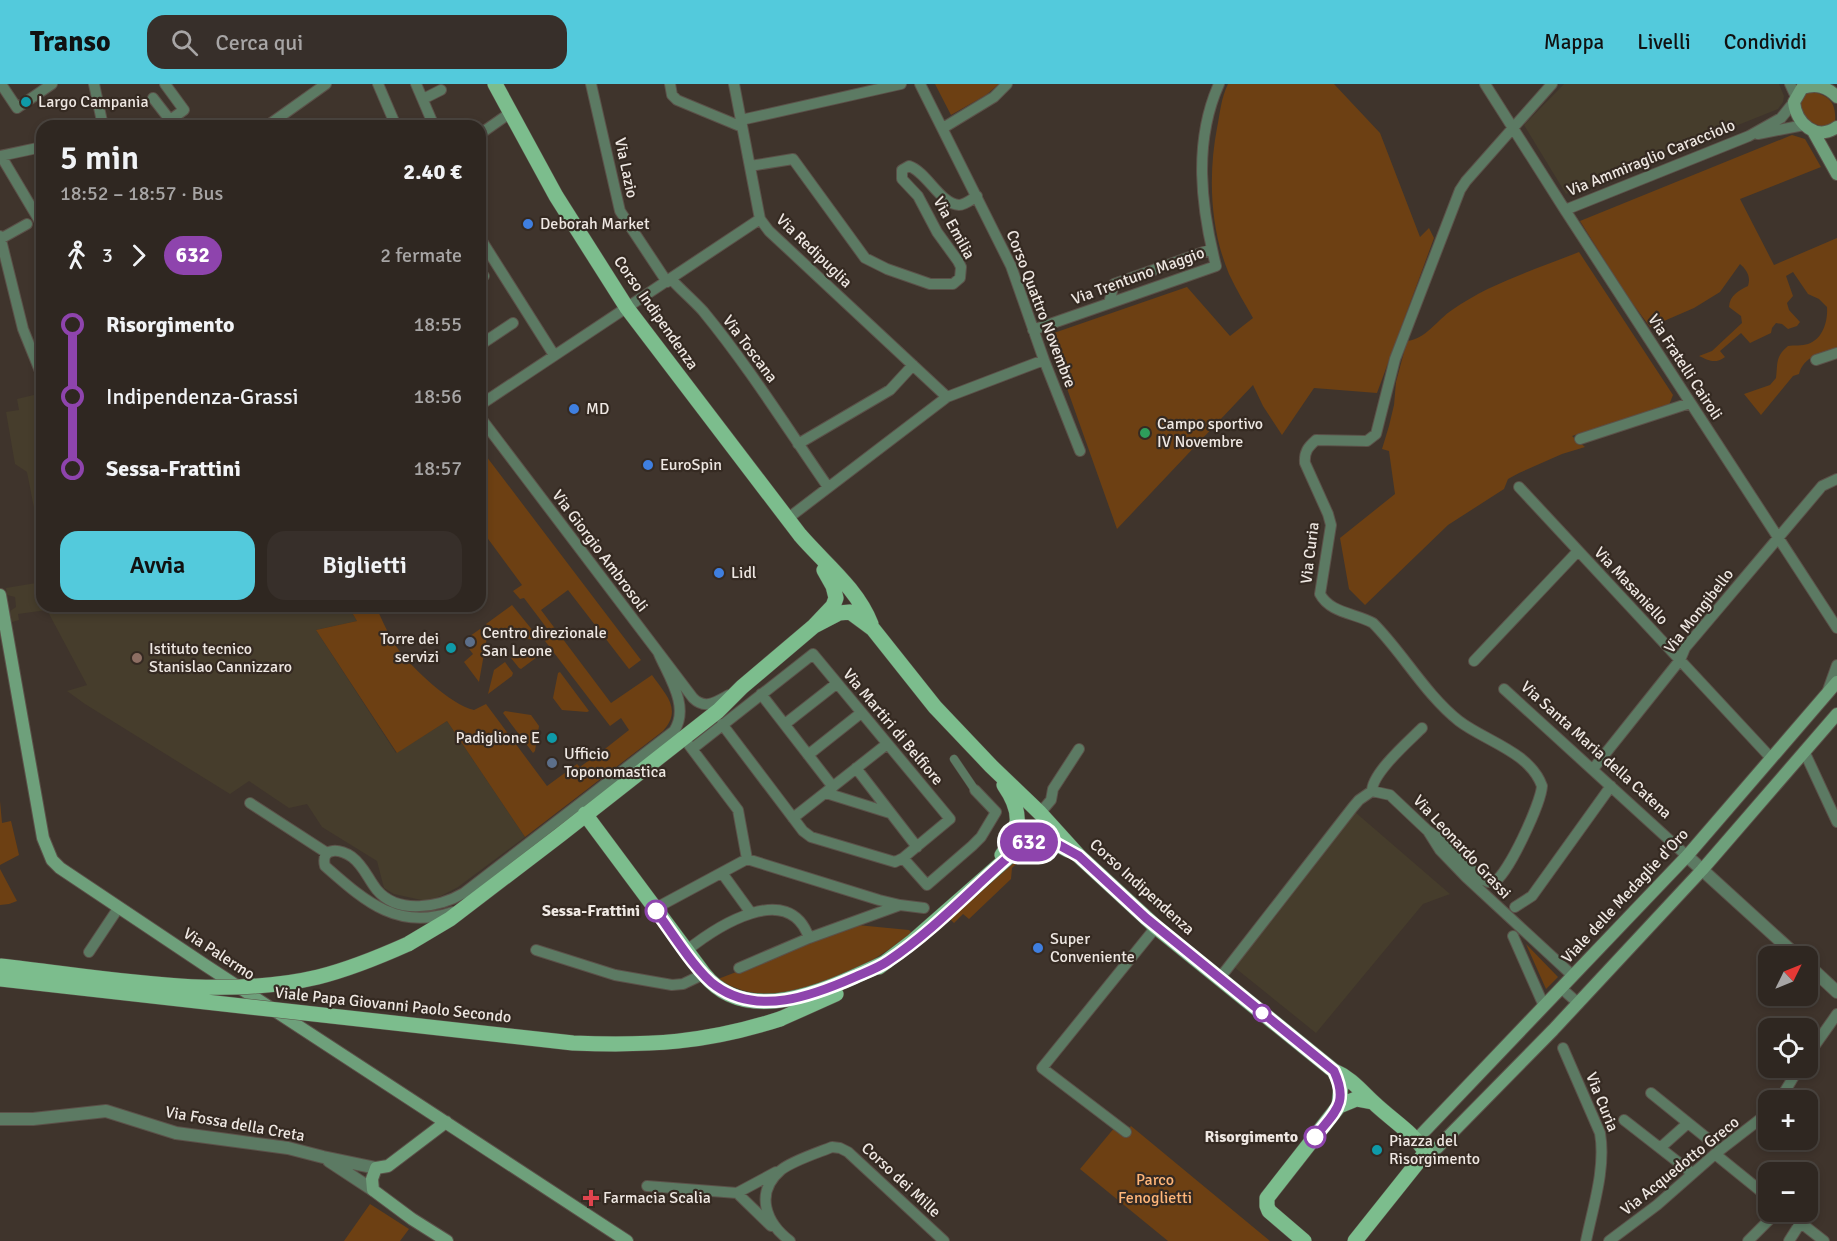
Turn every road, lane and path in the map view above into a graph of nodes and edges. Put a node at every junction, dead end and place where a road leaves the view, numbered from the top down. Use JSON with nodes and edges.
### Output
{"nodes":[{"id":1,"x":165,"y":84,"type":"edge"},
{"id":2,"x":326,"y":84,"type":"edge"},
{"id":3,"x":378,"y":84,"type":"edge"},
{"id":4,"x":416,"y":84,"type":"edge"},
{"id":5,"x":495,"y":84,"type":"edge"},
{"id":6,"x":591,"y":84,"type":"edge"},
{"id":7,"x":670,"y":84,"type":"edge"},
{"id":8,"x":734,"y":84,"type":"edge"},
{"id":9,"x":902,"y":84,"type":"edge"},
{"id":10,"x":920,"y":84,"type":"edge"},
{"id":11,"x":1007,"y":84,"type":"edge"},
{"id":12,"x":1219,"y":84,"type":"edge"},
{"id":13,"x":1485,"y":84,"type":"edge"},
{"id":14,"x":1552,"y":84,"type":"edge"},
{"id":15,"x":1790,"y":84,"type":"edge"},
{"id":16,"x":96,"y":85,"type":"edge"},
{"id":17,"x":46,"y":86,"type":"edge"},
{"id":18,"x":1827,"y":87,"type":"edge"},
{"id":19,"x":1,"y":88,"type":"edge"},
{"id":20,"x":441,"y":90,"type":"dead end"},
{"id":21,"x":1837,"y":97,"type":"edge"},
{"id":22,"x":153,"y":98,"type":"dead end"},
{"id":23,"x":423,"y":99,"type":"junction"},
{"id":24,"x":1795,"y":99,"type":"junction"},
{"id":25,"x":510,"y":113,"type":"junction"},
{"id":26,"x":102,"y":120,"type":"edge"},
{"id":27,"x":275,"y":120,"type":"edge"},
{"id":28,"x":393,"y":120,"type":"edge"},
{"id":29,"x":432,"y":120,"type":"edge"},
{"id":30,"x":741,"y":123,"type":"junction"},
{"id":31,"x":1837,"y":127,"type":"edge"},
{"id":32,"x":1513,"y":128,"type":"junction"},
{"id":33,"x":1809,"y":128,"type":"junction"},
{"id":34,"x":943,"y":129,"type":"junction"},
{"id":35,"x":486,"y":130,"type":"edge"},
{"id":36,"x":1749,"y":136,"type":"junction"},
{"id":37,"x":36,"y":148,"type":"edge"},
{"id":38,"x":1,"y":156,"type":"edge"},
{"id":39,"x":750,"y":166,"type":"junction"},
{"id":40,"x":1837,"y":174,"type":"edge"},
{"id":41,"x":977,"y":196,"type":"junction"},
{"id":42,"x":1564,"y":210,"type":"junction"},
{"id":43,"x":36,"y":215,"type":"edge"},
{"id":44,"x":760,"y":219,"type":"junction"},
{"id":45,"x":27,"y":224,"type":"dead end"},
{"id":46,"x":1,"y":237,"type":"edge"},
{"id":47,"x":486,"y":247,"type":"edge"},
{"id":48,"x":1212,"y":249,"type":"junction"},
{"id":49,"x":669,"y":280,"type":"junction"},
{"id":50,"x":1109,"y":303,"type":"junction"},
{"id":51,"x":627,"y":308,"type":"junction"},
{"id":52,"x":513,"y":323,"type":"dead end"},
{"id":53,"x":1033,"y":330,"type":"junction"},
{"id":54,"x":486,"y":341,"type":"edge"},
{"id":55,"x":1837,"y":353,"type":"edge"},
{"id":56,"x":554,"y":355,"type":"junction"},
{"id":57,"x":1044,"y":360,"type":"junction"},
{"id":58,"x":1816,"y":360,"type":"dead end"},
{"id":59,"x":36,"y":361,"type":"edge"},
{"id":60,"x":913,"y":365,"type":"junction"},
{"id":61,"x":947,"y":398,"type":"junction"},
{"id":62,"x":486,"y":401,"type":"edge"},
{"id":63,"x":1690,"y":403,"type":"junction"},
{"id":64,"x":486,"y":425,"type":"edge"},
{"id":65,"x":1580,"y":439,"type":"dead end"},
{"id":66,"x":798,"y":444,"type":"junction"},
{"id":67,"x":1080,"y":451,"type":"dead end"},
{"id":68,"x":1837,"y":479,"type":"edge"},
{"id":69,"x":828,"y":487,"type":"junction"},
{"id":70,"x":1519,"y":487,"type":"dead end"},
{"id":71,"x":787,"y":519,"type":"junction"},
{"id":72,"x":1778,"y":538,"type":"junction"},
{"id":73,"x":810,"y":547,"type":"junction"},
{"id":74,"x":1578,"y":551,"type":"junction"},
{"id":75,"x":0,"y":595,"type":"edge"},
{"id":76,"x":814,"y":626,"type":"junction"},
{"id":77,"x":1836,"y":628,"type":"edge"},
{"id":78,"x":873,"y":629,"type":"junction"},
{"id":79,"x":658,"y":654,"type":"junction"},
{"id":80,"x":1680,"y":660,"type":"junction"},
{"id":81,"x":1474,"y":661,"type":"dead end"},
{"id":82,"x":1837,"y":665,"type":"edge"},
{"id":83,"x":1837,"y":682,"type":"edge"},
{"id":84,"x":836,"y":684,"type":"junction"},
{"id":85,"x":742,"y":687,"type":"junction"},
{"id":86,"x":1504,"y":689,"type":"dead end"},
{"id":87,"x":761,"y":694,"type":"junction"},
{"id":88,"x":1826,"y":695,"type":"junction"},
{"id":89,"x":861,"y":713,"type":"junction"},
{"id":90,"x":1837,"y":714,"type":"edge"},
{"id":91,"x":722,"y":724,"type":"junction"},
{"id":92,"x":785,"y":724,"type":"junction"},
{"id":93,"x":1422,"y":728,"type":"dead end"},
{"id":94,"x":688,"y":744,"type":"junction"},
{"id":95,"x":887,"y":744,"type":"junction"},
{"id":96,"x":1079,"y":748,"type":"dead end"},
{"id":97,"x":1804,"y":751,"type":"junction"},
{"id":98,"x":808,"y":755,"type":"junction"},
{"id":99,"x":1771,"y":758,"type":"junction"},
{"id":100,"x":954,"y":759,"type":"dead end"},
{"id":101,"x":991,"y":766,"type":"junction"},
{"id":102,"x":856,"y":768,"type":"junction"},
{"id":103,"x":1593,"y":769,"type":"junction"},
{"id":104,"x":1611,"y":786,"type":"junction"},
{"id":105,"x":829,"y":790,"type":"junction"},
{"id":106,"x":975,"y":790,"type":"joint"},
{"id":107,"x":1372,"y":791,"type":"junction"},
{"id":108,"x":250,"y":803,"type":"dead end"},
{"id":109,"x":890,"y":813,"type":"junction"},
{"id":110,"x":1041,"y":813,"type":"junction"},
{"id":111,"x":585,"y":814,"type":"junction"},
{"id":112,"x":793,"y":818,"type":"junction"},
{"id":113,"x":1837,"y":822,"type":"edge"},
{"id":114,"x":1428,"y":831,"type":"junction"},
{"id":115,"x":916,"y":847,"type":"junction"},
{"id":116,"x":327,"y":853,"type":"junction"},
{"id":117,"x":1079,"y":856,"type":"junction"},
{"id":118,"x":1687,"y":856,"type":"junction"},
{"id":119,"x":903,"y":858,"type":"junction"},
{"id":120,"x":747,"y":859,"type":"junction"},
{"id":121,"x":1702,"y":870,"type":"junction"},
{"id":122,"x":722,"y":873,"type":"junction"},
{"id":123,"x":985,"y":876,"type":"junction"},
{"id":124,"x":900,"y":905,"type":"junction"},
{"id":125,"x":467,"y":906,"type":"junction"},
{"id":126,"x":1515,"y":907,"type":"dead end"},
{"id":127,"x":118,"y":908,"type":"junction"},
{"id":128,"x":924,"y":908,"type":"dead end"},
{"id":129,"x":654,"y":909,"type":"junction"},
{"id":130,"x":751,"y":913,"type":"junction"},
{"id":131,"x":1156,"y":927,"type":"junction"},
{"id":132,"x":1513,"y":936,"type":"dead end"},
{"id":133,"x":809,"y":938,"type":"junction"},
{"id":134,"x":1786,"y":946,"type":"edge"},
{"id":135,"x":536,"y":950,"type":"dead end"},
{"id":136,"x":686,"y":951,"type":"junction"},
{"id":137,"x":89,"y":952,"type":"dead end"},
{"id":138,"x":886,"y":962,"type":"junction"},
{"id":139,"x":0,"y":966,"type":"edge"},
{"id":140,"x":739,"y":968,"type":"dead end"},
{"id":141,"x":1818,"y":974,"type":"edge"},
{"id":142,"x":704,"y":975,"type":"junction"},
{"id":143,"x":1572,"y":975,"type":"junction"},
{"id":144,"x":0,"y":979,"type":"edge"},
{"id":145,"x":1219,"y":979,"type":"junction"},
{"id":146,"x":1561,"y":988,"type":"junction"},
{"id":147,"x":1837,"y":992,"type":"edge"},
{"id":148,"x":1578,"y":1003,"type":"junction"},
{"id":149,"x":1544,"y":1006,"type":"junction"},
{"id":150,"x":1837,"y":1014,"type":"edge"},
{"id":151,"x":1818,"y":1041,"type":"edge"},
{"id":152,"x":1563,"y":1048,"type":"dead end"},
{"id":153,"x":1334,"y":1071,"type":"junction"},
{"id":154,"x":1651,"y":1093,"type":"dead end"},
{"id":155,"x":1372,"y":1102,"type":"junction"},
{"id":156,"x":1339,"y":1106,"type":"junction"},
{"id":157,"x":0,"y":1119,"type":"edge"},
{"id":158,"x":1758,"y":1119,"type":"edge"},
{"id":159,"x":1624,"y":1120,"type":"dead end"},
{"id":160,"x":446,"y":1122,"type":"junction"},
{"id":161,"x":1688,"y":1123,"type":"junction"},
{"id":162,"x":1126,"y":1132,"type":"dead end"},
{"id":163,"x":1417,"y":1139,"type":"junction"},
{"id":164,"x":1660,"y":1148,"type":"junction"},
{"id":165,"x":1714,"y":1148,"type":"junction"},
{"id":166,"x":1426,"y":1152,"type":"junction"},
{"id":167,"x":323,"y":1158,"type":"junction"},
{"id":168,"x":376,"y":1168,"type":"junction"},
{"id":169,"x":781,"y":1169,"type":"junction"},
{"id":170,"x":1692,"y":1173,"type":"junction"},
{"id":171,"x":647,"y":1186,"type":"dead end"},
{"id":172,"x":1758,"y":1188,"type":"edge"},
{"id":173,"x":373,"y":1190,"type":"junction"},
{"id":174,"x":737,"y":1193,"type":"junction"},
{"id":175,"x":1767,"y":1222,"type":"edge"},
{"id":176,"x":1801,"y":1222,"type":"joint"},
{"id":177,"x":777,"y":1231,"type":"junction"},
{"id":178,"x":1297,"y":1239,"type":"edge"},
{"id":179,"x":447,"y":1241,"type":"edge"},
{"id":180,"x":627,"y":1241,"type":"edge"},
{"id":181,"x":790,"y":1241,"type":"edge"},
{"id":182,"x":944,"y":1241,"type":"edge"},
{"id":183,"x":1355,"y":1241,"type":"edge"},
{"id":184,"x":1586,"y":1241,"type":"edge"},
{"id":185,"x":1609,"y":1241,"type":"edge"},
{"id":186,"x":1748,"y":1241,"type":"edge"},
{"id":187,"x":1789,"y":1241,"type":"edge"},
{"id":188,"x":1824,"y":1241,"type":"edge"}],
"edges":[{"from":1,"to":22,"type":"street"},
{"from":2,"to":27,"type":"street"},
{"from":3,"to":28,"type":"street"},
{"from":4,"to":23,"type":"street"},
{"from":5,"to":25,"type":"main road","name":"Corso Indipendenza"},
{"from":6,"to":49,"type":"street","name":"Via Lazio"},
{"from":7,"to":30,"type":"street"},
{"from":8,"to":30,"type":"street","name":"Via Redipuglia"},
{"from":9,"to":30,"type":"street"},
{"from":10,"to":34,"type":"street","name":"Corso Quattro Novembre"},
{"from":11,"to":34,"type":"street"},
{"from":12,"to":48,"type":"street","name":"Via Trentuno Maggio"},
{"from":13,"to":32,"type":"street","name":"Via Fratelli Cairoli"},
{"from":14,"to":32,"type":"street","name":"Via Curia"},
{"from":15,"to":24,"type":"street"},
{"from":16,"to":26,"type":"street"},
{"from":17,"to":19,"type":"street"},
{"from":18,"to":21,"type":"main road"},
{"from":18,"to":24,"type":"main road"},
{"from":20,"to":23,"type":"street"},
{"from":23,"to":29,"type":"street"},
{"from":24,"to":33,"type":"main road"},
{"from":24,"to":36,"type":"street"},
{"from":25,"to":35,"type":"street"},
{"from":25,"to":51,"type":"main road","name":"Corso Indipendenza"},
{"from":30,"to":39,"type":"street","name":"Via Redipuglia"},
{"from":31,"to":33,"type":"main road"},
{"from":32,"to":42,"type":"street","name":"Via Fratelli Cairoli"},
{"from":32,"to":114,"type":"street","name":"Via Curia"},
{"from":33,"to":36,"type":"street"},
{"from":33,"to":40,"type":"main road"},
{"from":34,"to":41,"type":"street","name":"Corso Quattro Novembre"},
{"from":36,"to":42,"type":"street","name":"Via Ammiraglio Caracciolo"},
{"from":37,"to":38,"type":"street"},
{"from":38,"to":43,"type":"street"},
{"from":39,"to":41,"type":"street","name":"Via Emilia"},
{"from":39,"to":44,"type":"street","name":"Via Redipuglia"},
{"from":41,"to":53,"type":"street","name":"Corso Quattro Novembre"},
{"from":42,"to":63,"type":"street","name":"Via Fratelli Cairoli"},
{"from":44,"to":49,"type":"street"},
{"from":44,"to":60,"type":"street","name":"Via Redipuglia"},
{"from":45,"to":46,"type":"street"},
{"from":46,"to":59,"type":"street"},
{"from":47,"to":56,"type":"street"},
{"from":48,"to":50,"type":"street"},
{"from":48,"to":50,"type":"street","name":"Via Trentuno Maggio"},
{"from":49,"to":51,"type":"street"},
{"from":49,"to":66,"type":"street","name":"Via Toscana"},
{"from":50,"to":53,"type":"street","name":"Via Trentuno Maggio"},
{"from":51,"to":56,"type":"street"},
{"from":51,"to":71,"type":"main road","name":"Corso Indipendenza"},
{"from":52,"to":54,"type":"street"},
{"from":53,"to":57,"type":"street","name":"Corso Quattro Novembre"},
{"from":55,"to":58,"type":"street"},
{"from":56,"to":62,"type":"street"},
{"from":57,"to":61,"type":"street"},
{"from":57,"to":67,"type":"street","name":"Corso Quattro Novembre"},
{"from":60,"to":61,"type":"street","name":"Via Redipuglia"},
{"from":60,"to":66,"type":"street"},
{"from":61,"to":69,"type":"street"},
{"from":63,"to":65,"type":"street"},
{"from":63,"to":72,"type":"street","name":"Via Fratelli Cairoli"},
{"from":64,"to":79,"type":"street","name":"Via Giorgio Ambrosoli"},
{"from":66,"to":69,"type":"street","name":"Via Toscana"},
{"from":68,"to":72,"type":"street","name":"Via Mongibello"},
{"from":69,"to":71,"type":"street"},
{"from":70,"to":74,"type":"street","name":"Via Masaniello"},
{"from":71,"to":73,"type":"main road","name":"Corso Indipendenza"},
{"from":72,"to":77,"type":"street","name":"Via Fratelli Cairoli"},
{"from":72,"to":80,"type":"street","name":"Via Mongibello"},
{"from":73,"to":76,"type":"main road"},
{"from":73,"to":78,"type":"main road"},
{"from":74,"to":80,"type":"street","name":"Via Masaniello"},
{"from":74,"to":81,"type":"street"},
{"from":75,"to":127,"type":"main road","name":"Via Palermo"},
{"from":76,"to":78,"type":"main road"},
{"from":76,"to":85,"type":"main road"},
{"from":78,"to":101,"type":"main road","name":"Corso Indipendenza"},
{"from":79,"to":85,"type":"street","name":"Via Giorgio Ambrosoli"},
{"from":79,"to":116,"type":"street"},
{"from":80,"to":99,"type":"street","name":"Via Masaniello"},
{"from":80,"to":103,"type":"street","name":"Via Mongibello"},
{"from":82,"to":88,"type":"street"},
{"from":83,"to":88,"type":"main road","name":"Viale delle Medaglie d'Oro"},
{"from":84,"to":87,"type":"street","name":"Via Martiri di Belfiore"},
{"from":84,"to":89,"type":"street","name":"Via Martiri di Belfiore"},
{"from":84,"to":92,"type":"street"},
{"from":85,"to":94,"type":"main road"},
{"from":86,"to":103,"type":"street","name":"Via Santa Maria della Catena"},
{"from":87,"to":91,"type":"street"},
{"from":87,"to":92,"type":"street"},
{"from":88,"to":99,"type":"main road","name":"Viale delle Medaglie d'Oro"},
{"from":89,"to":95,"type":"street","name":"Via Martiri di Belfiore"},
{"from":89,"to":98,"type":"street"},
{"from":90,"to":97,"type":"main road"},
{"from":91,"to":94,"type":"street"},
{"from":91,"to":112,"type":"street"},
{"from":92,"to":98,"type":"street"},
{"from":93,"to":107,"type":"street"},
{"from":94,"to":111,"type":"main road"},
{"from":94,"to":120,"type":"street"},
{"from":95,"to":102,"type":"street"},
{"from":95,"to":115,"type":"street","name":"Via Martiri di Belfiore"},
{"from":96,"to":110,"type":"street"},
{"from":97,"to":113,"type":"street"},
{"from":97,"to":121,"type":"main road"},
{"from":98,"to":105,"type":"street"},
{"from":99,"to":118,"type":"main road","name":"Viale delle Medaglie d'Oro"},
{"from":100,"to":106,"type":"street"},
{"from":101,"to":110,"type":"main road","name":"Corso Indipendenza"},
{"from":101,"to":123,"type":"main road"},
{"from":102,"to":105,"type":"street"},
{"from":102,"to":109,"type":"street"},
{"from":103,"to":104,"type":"street","name":"Via Santa Maria della Catena"},
{"from":104,"to":118,"type":"street","name":"Via Santa Maria della Catena"},
{"from":104,"to":126,"type":"street"},
{"from":105,"to":109,"type":"street"},
{"from":105,"to":112,"type":"street"},
{"from":106,"to":119,"type":"street"},
{"from":107,"to":114,"type":"street","name":"Via Leonardo Grassi"},
{"from":107,"to":145,"type":"street"},
{"from":108,"to":116,"type":"street"},
{"from":109,"to":115,"type":"street"},
{"from":110,"to":117,"type":"main road","name":"Corso Indipendenza"},
{"from":111,"to":125,"type":"main road"},
{"from":111,"to":129,"type":"main road"},
{"from":112,"to":119,"type":"street"},
{"from":114,"to":143,"type":"street","name":"Via Leonardo Grassi"},
{"from":115,"to":119,"type":"street"},
{"from":116,"to":125,"type":"street"},
{"from":117,"to":123,"type":"main road"},
{"from":117,"to":131,"type":"main road","name":"Corso Indipendenza"},
{"from":118,"to":121,"type":"street","name":"Via Santa Maria della Catena"},
{"from":118,"to":143,"type":"main road","name":"Viale delle Medaglie d'Oro"},
{"from":120,"to":122,"type":"street"},
{"from":120,"to":124,"type":"street"},
{"from":121,"to":134,"type":"street","name":"Via Santa Maria della Catena"},
{"from":121,"to":148,"type":"main road"},
{"from":122,"to":129,"type":"street"},
{"from":122,"to":130,"type":"street"},
{"from":123,"to":138,"type":"main road"},
{"from":124,"to":128,"type":"street"},
{"from":124,"to":133,"type":"street"},
{"from":125,"to":139,"type":"main road","name":"Viale Papa Giovanni Paolo Secondo","bridge":true},
{"from":127,"to":137,"type":"street"},
{"from":127,"to":160,"type":"main road","name":"Via Palermo"},
{"from":129,"to":136,"type":"main road"},
{"from":130,"to":133,"type":"street"},
{"from":130,"to":136,"type":"street"},
{"from":131,"to":145,"type":"main road","name":"Corso Indipendenza"},
{"from":131,"to":162,"type":"street"},
{"from":132,"to":149,"type":"street"},
{"from":133,"to":140,"type":"street"},
{"from":135,"to":142,"type":"street"},
{"from":136,"to":142,"type":"main road"},
{"from":138,"to":142,"type":"main road"},
{"from":138,"to":144,"type":"main road","name":"Viale Papa Giovanni Paolo Secondo","bridge":true},
{"from":141,"to":147,"type":"street"},
{"from":143,"to":146,"type":"main road","name":"Viale delle Medaglie d'Oro"},
{"from":145,"to":153,"type":"main road","name":"Corso Indipendenza"},
{"from":146,"to":148,"type":"street"},
{"from":146,"to":149,"type":"main road","name":"Viale delle Medaglie d'Oro"},
{"from":148,"to":166,"type":"main road"},
{"from":149,"to":163,"type":"main road","name":"Viale delle Medaglie d'Oro"},
{"from":150,"to":151,"type":"street"},
{"from":152,"to":184,"type":"street","name":"Via Curia"},
{"from":153,"to":155,"type":"main road","name":"Corso Indipendenza"},
{"from":153,"to":156,"type":"main road"},
{"from":154,"to":161,"type":"street"},
{"from":155,"to":156,"type":"main road"},
{"from":155,"to":163,"type":"main road","name":"Corso Indipendenza"},
{"from":156,"to":178,"type":"main road"},
{"from":157,"to":167,"type":"street","name":"Via Fossa della Creta"},
{"from":158,"to":165,"type":"street","name":"Via Acquedotto Greco"},
{"from":159,"to":164,"type":"street"},
{"from":160,"to":168,"type":"main road"},
{"from":160,"to":180,"type":"main road","name":"Via Palermo"},
{"from":161,"to":164,"type":"street"},
{"from":161,"to":165,"type":"street"},
{"from":163,"to":166,"type":"main road","name":"Corso Indipendenza"},
{"from":164,"to":170,"type":"street"},
{"from":165,"to":170,"type":"street","name":"Via Acquedotto Greco"},
{"from":165,"to":172,"type":"street"},
{"from":166,"to":183,"type":"main road"},
{"from":167,"to":168,"type":"street"},
{"from":167,"to":173,"type":"street"},
{"from":168,"to":173,"type":"main road"},
{"from":169,"to":174,"type":"street"},
{"from":169,"to":177,"type":"street"},
{"from":169,"to":182,"type":"street","name":"Corso dei Mille"},
{"from":170,"to":185,"type":"street","name":"Via Acquedotto Greco"},
{"from":171,"to":174,"type":"street"},
{"from":173,"to":179,"type":"main road"},
{"from":174,"to":177,"type":"street"},
{"from":175,"to":186,"type":"street"},
{"from":176,"to":187,"type":"street"},
{"from":176,"to":188,"type":"street"},
{"from":177,"to":181,"type":"street"}]}
